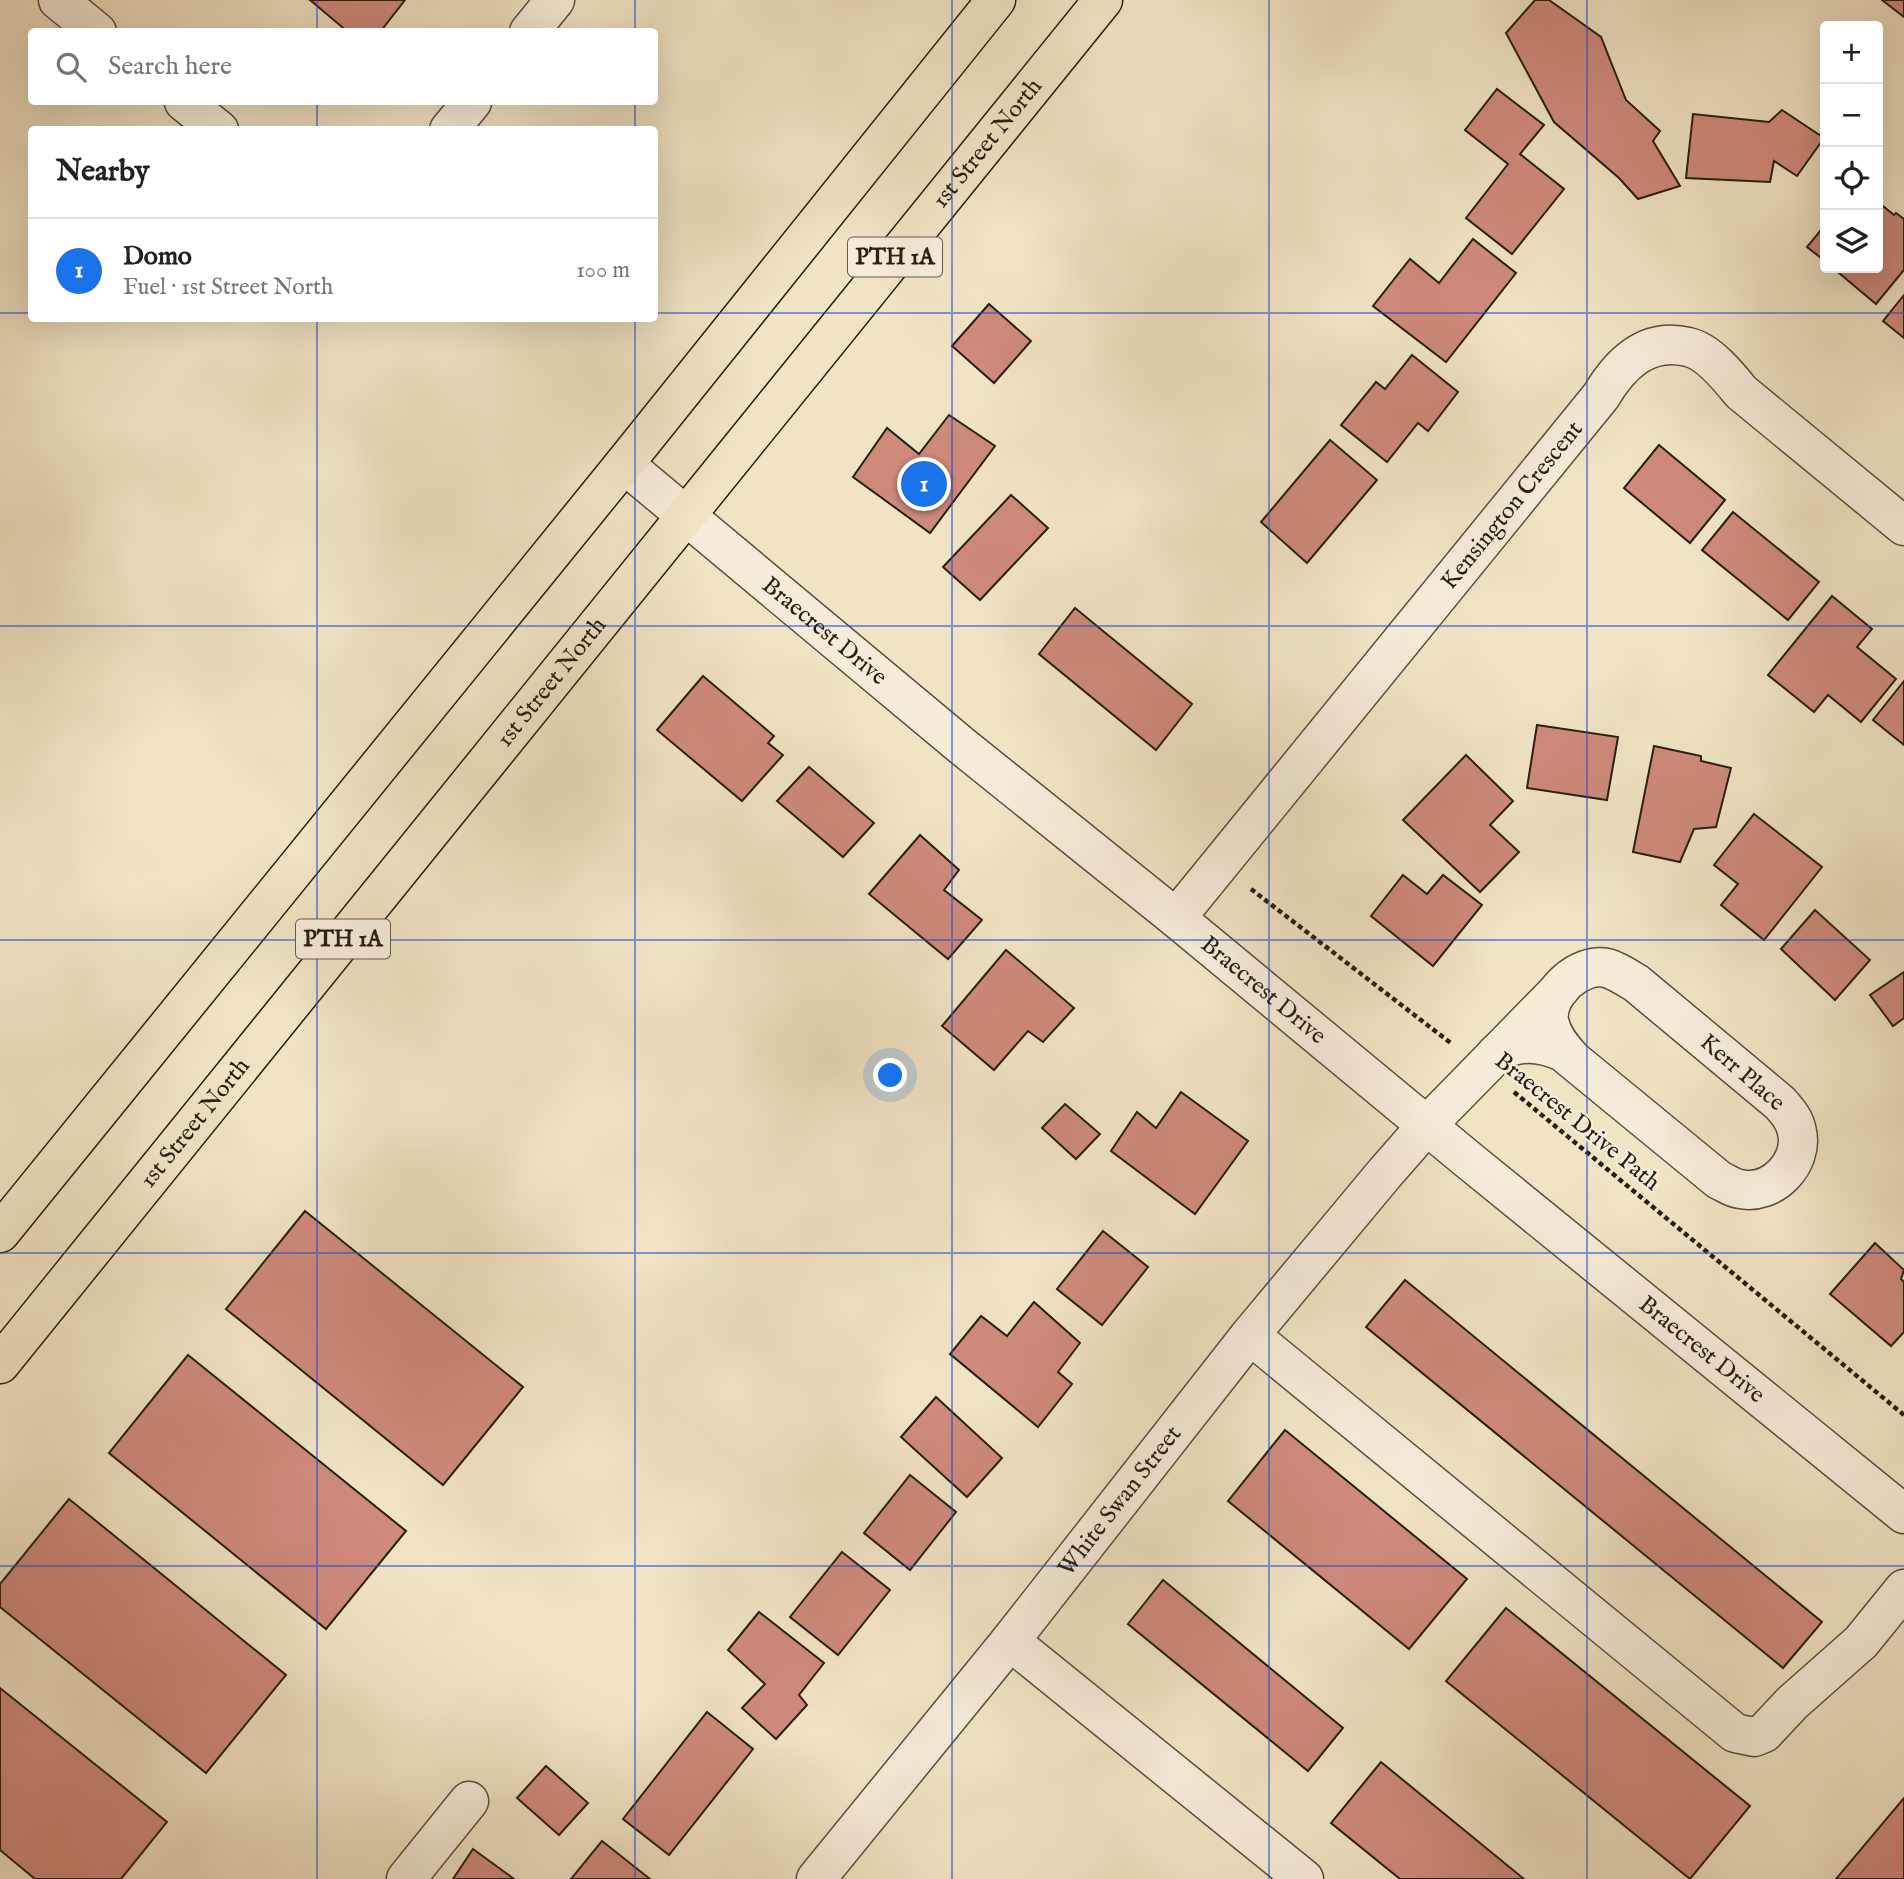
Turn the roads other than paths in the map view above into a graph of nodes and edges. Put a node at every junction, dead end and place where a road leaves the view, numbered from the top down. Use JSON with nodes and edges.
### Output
{"nodes":[{"id":1,"x":58,"y":0,"type":"edge"},
{"id":2,"x":555,"y":0,"type":"edge"},
{"id":3,"x":996,"y":0,"type":"edge"},
{"id":4,"x":1103,"y":0,"type":"edge"},
{"id":5,"x":92,"y":28,"type":"edge"},
{"id":6,"x":532,"y":28,"type":"edge"},
{"id":7,"x":188,"y":105,"type":"edge"},
{"id":8,"x":470,"y":105,"type":"edge"},
{"id":9,"x":214,"y":126,"type":"edge"},
{"id":10,"x":452,"y":126,"type":"edge"},
{"id":11,"x":624,"y":464,"type":"junction"},
{"id":12,"x":687,"y":515,"type":"junction"},
{"id":13,"x":1904,"y":526,"type":"edge"},
{"id":14,"x":1177,"y":918,"type":"junction"},
{"id":15,"x":1560,"y":988,"type":"junction"},
{"id":16,"x":1571,"y":1058,"type":"junction"},
{"id":17,"x":1490,"y":1061,"type":"junction"},
{"id":18,"x":1427,"y":1125,"type":"junction"},
{"id":19,"x":0,"y":1233,"type":"edge"},
{"id":20,"x":1251,"y":1335,"type":"junction"},
{"id":21,"x":0,"y":1364,"type":"edge"},
{"id":22,"x":1904,"y":1514,"type":"edge"},
{"id":23,"x":1904,"y":1589,"type":"edge"},
{"id":24,"x":1010,"y":1641,"type":"junction"},
{"id":25,"x":469,"y":1801,"type":"dead end"},
{"id":26,"x":406,"y":1879,"type":"edge"},
{"id":27,"x":816,"y":1879,"type":"edge"},
{"id":28,"x":1304,"y":1879,"type":"edge"}],
"edges":[{"from":1,"to":5,"type":"street"},
{"from":2,"to":6,"type":"street"},
{"from":3,"to":11,"type":"main road","number":"PTH 1A"},
{"from":4,"to":12,"type":"main road","name":"1st Street North","number":"PTH 1A"},
{"from":7,"to":9,"type":"street"},
{"from":8,"to":10,"type":"street"},
{"from":11,"to":12,"type":"street","name":"Braecrest Drive"},
{"from":11,"to":19,"type":"main road","number":"PTH 1A"},
{"from":12,"to":14,"type":"street","name":"Braecrest Drive"},
{"from":12,"to":21,"type":"main road","name":"1st Street North","number":"PTH 1A"},
{"from":13,"to":14,"type":"street","name":"Kensington Crescent"},
{"from":14,"to":18,"type":"street","name":"Braecrest Drive"},
{"from":15,"to":16,"type":"street","name":"Kerr Place"},
{"from":15,"to":16,"type":"street","name":"Kerr Place"},
{"from":15,"to":17,"type":"street","name":"Kerr Place"},
{"from":16,"to":17,"type":"street","name":"Kerr Place"},
{"from":17,"to":18,"type":"street","name":"Kerr Place"},
{"from":18,"to":20,"type":"street","name":"White Swan Street"},
{"from":18,"to":22,"type":"street","name":"Braecrest Drive"},
{"from":20,"to":23,"type":"street"},
{"from":20,"to":24,"type":"street","name":"White Swan Street"},
{"from":24,"to":27,"type":"street","name":"White Swan Street"},
{"from":24,"to":28,"type":"street"},
{"from":25,"to":26,"type":"street"}]}
